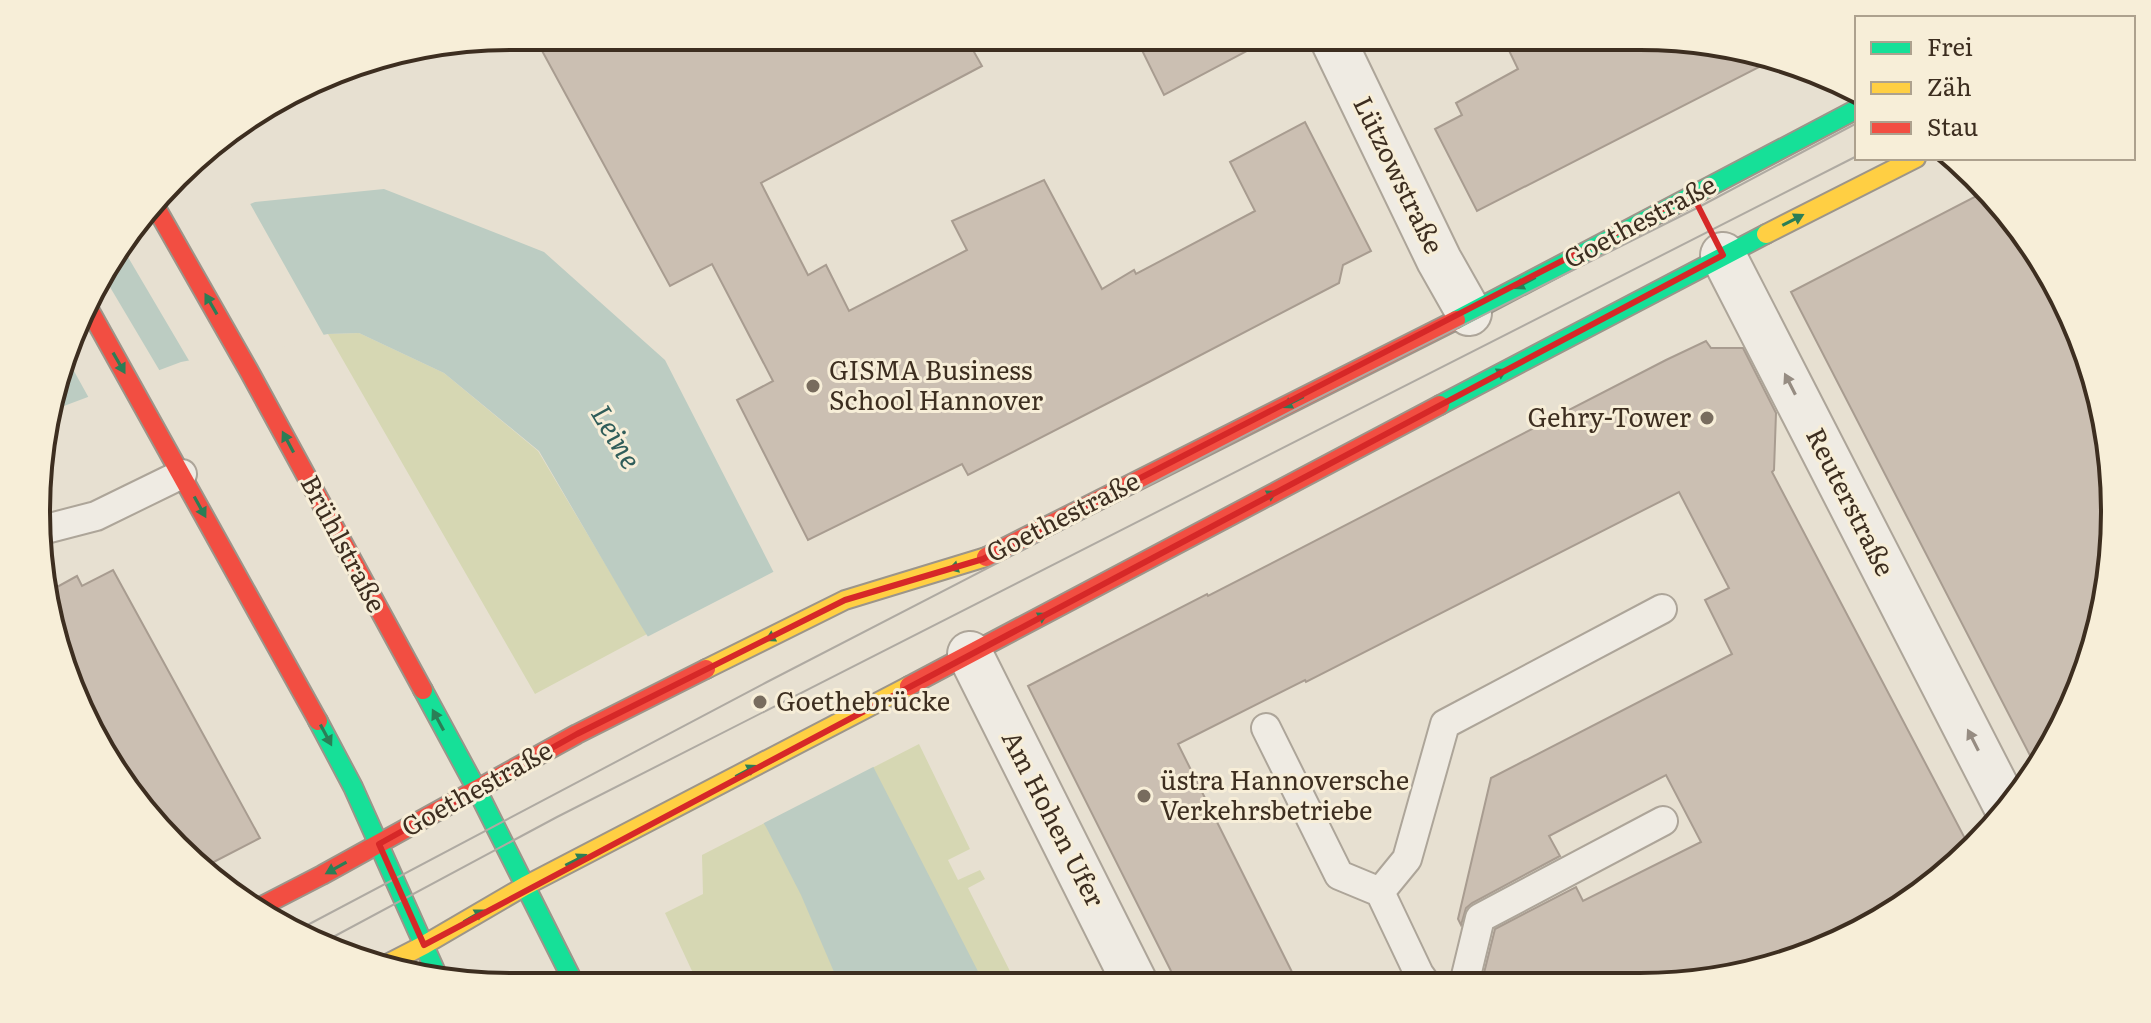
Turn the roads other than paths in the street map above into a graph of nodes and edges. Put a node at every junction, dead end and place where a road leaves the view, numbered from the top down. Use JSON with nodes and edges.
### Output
{"nodes":[{"id":1,"x":1338,"y":50,"type":"edge"},
{"id":2,"x":1855,"y":110,"type":"edge"},
{"id":3,"x":1912,"y":160,"type":"edge"},
{"id":4,"x":159,"y":214,"type":"edge"},
{"id":5,"x":1720,"y":249,"type":"junction"},
{"id":6,"x":1469,"y":313,"type":"junction"},
{"id":7,"x":93,"y":317,"type":"edge"},
{"id":8,"x":182,"y":474,"type":"junction"},
{"id":9,"x":51,"y":528,"type":"edge"},
{"id":10,"x":1662,"y":609,"type":"dead end"},
{"id":11,"x":970,"y":654,"type":"junction"},
{"id":12,"x":1266,"y":728,"type":"dead end"},
{"id":13,"x":476,"y":788,"type":"junction"},
{"id":14,"x":2002,"y":797,"type":"edge"},
{"id":15,"x":1663,"y":821,"type":"dead end"},
{"id":16,"x":379,"y":844,"type":"junction"},
{"id":17,"x":525,"y":886,"type":"junction"},
{"id":18,"x":1380,"y":892,"type":"junction"},
{"id":19,"x":268,"y":903,"type":"edge"},
{"id":20,"x":424,"y":945,"type":"junction"},
{"id":21,"x":398,"y":958,"type":"edge"},
{"id":22,"x":433,"y":966,"type":"edge"},
{"id":23,"x":569,"y":973,"type":"edge"},
{"id":24,"x":1130,"y":973,"type":"edge"},
{"id":25,"x":1419,"y":973,"type":"edge"},
{"id":26,"x":1467,"y":973,"type":"edge"}],
"edges":[{"from":1,"to":6,"type":"street","name":"Lützowstraße"},
{"from":2,"to":6,"type":"street","name":"Goethestraße","one_way":true},
{"from":5,"to":3,"type":"street","one_way":true},
{"from":13,"to":4,"type":"street","name":"Brühlstraße","one_way":true},
{"from":11,"to":5,"type":"street","one_way":true},
{"from":14,"to":5,"type":"street","name":"Reuterstraße","one_way":true},
{"from":6,"to":13,"type":"street","name":"Goethestraße","one_way":true},
{"from":7,"to":8,"type":"street","one_way":true},
{"from":8,"to":9,"type":"lane"},
{"from":8,"to":16,"type":"street","one_way":true},
{"from":10,"to":18,"type":"lane"},
{"from":17,"to":11,"type":"street","one_way":true},
{"from":11,"to":24,"type":"street","name":"Am Hohen Ufer"},
{"from":12,"to":18,"type":"lane"},
{"from":13,"to":16,"type":"street","name":"Goethestraße"},
{"from":13,"to":17,"type":"street","name":"Brühlstraße"},
{"from":15,"to":26,"type":"lane"},
{"from":16,"to":19,"type":"street","name":"Goethestraße","one_way":true},
{"from":16,"to":20,"type":"street"},
{"from":20,"to":17,"type":"street","one_way":true},
{"from":17,"to":23,"type":"street","name":"Brühlstraße"},
{"from":18,"to":25,"type":"lane"},
{"from":20,"to":21,"type":"street"},
{"from":20,"to":22,"type":"street"}]}
